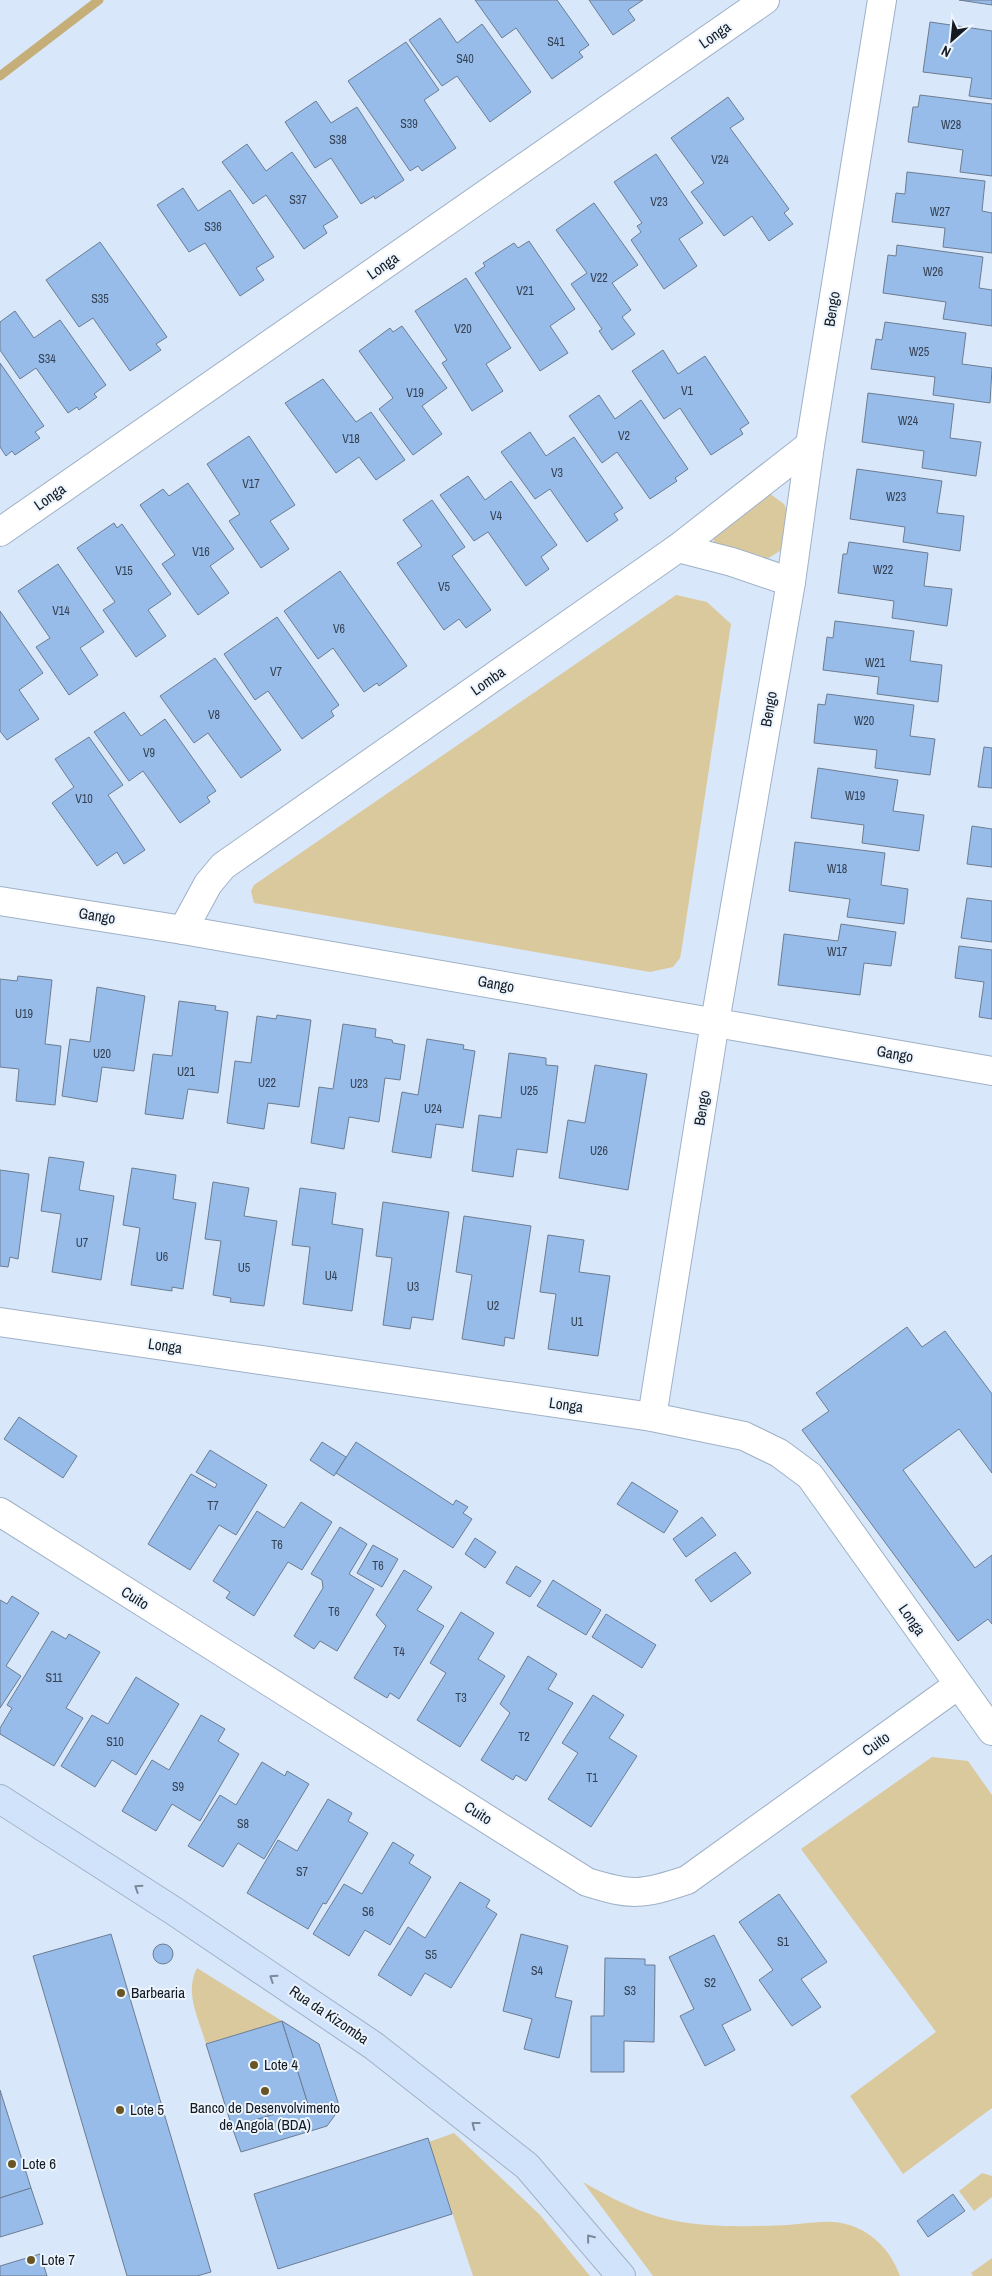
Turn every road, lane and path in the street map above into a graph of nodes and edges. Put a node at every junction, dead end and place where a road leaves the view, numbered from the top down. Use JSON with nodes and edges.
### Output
{"nodes":[{"id":1,"x":765,"y":0,"type":"edge"},
{"id":2,"x":882,"y":0,"type":"edge"},
{"id":3,"x":810,"y":445,"type":"junction"},
{"id":4,"x":0,"y":532,"type":"edge"},
{"id":5,"x":678,"y":548,"type":"junction"},
{"id":6,"x":790,"y":582,"type":"junction"},
{"id":7,"x":0,"y":901,"type":"edge"},
{"id":8,"x":182,"y":930,"type":"junction"},
{"id":9,"x":715,"y":1022,"type":"junction"},
{"id":10,"x":992,"y":1071,"type":"edge"},
{"id":11,"x":0,"y":1322,"type":"edge"},
{"id":12,"x":652,"y":1418,"type":"junction"},
{"id":13,"x":0,"y":1512,"type":"edge"},
{"id":14,"x":958,"y":1685,"type":"junction"},
{"id":15,"x":992,"y":1732,"type":"edge"},
{"id":16,"x":0,"y":1800,"type":"edge"},
{"id":17,"x":621,"y":2276,"type":"edge"}],
"edges":[{"from":1,"to":4,"type":"street","name":"Longa"},
{"from":2,"to":3,"type":"street","name":"Bengo"},
{"from":3,"to":5,"type":"street","name":"Lomba"},
{"from":3,"to":6,"type":"street","name":"Bengo"},
{"from":5,"to":6,"type":"street"},
{"from":5,"to":8,"type":"street","name":"Lomba"},
{"from":6,"to":9,"type":"street","name":"Bengo"},
{"from":7,"to":8,"type":"street","name":"Gango"},
{"from":8,"to":9,"type":"street","name":"Gango"},
{"from":9,"to":10,"type":"street","name":"Gango"},
{"from":9,"to":12,"type":"street","name":"Bengo"},
{"from":11,"to":12,"type":"street","name":"Longa"},
{"from":12,"to":14,"type":"street","name":"Longa"},
{"from":13,"to":14,"type":"street","name":"Cuito"},
{"from":14,"to":15,"type":"street","name":"Longa"},
{"from":17,"to":16,"type":"main road","name":"Rua da Kizomba","one_way":true}]}
